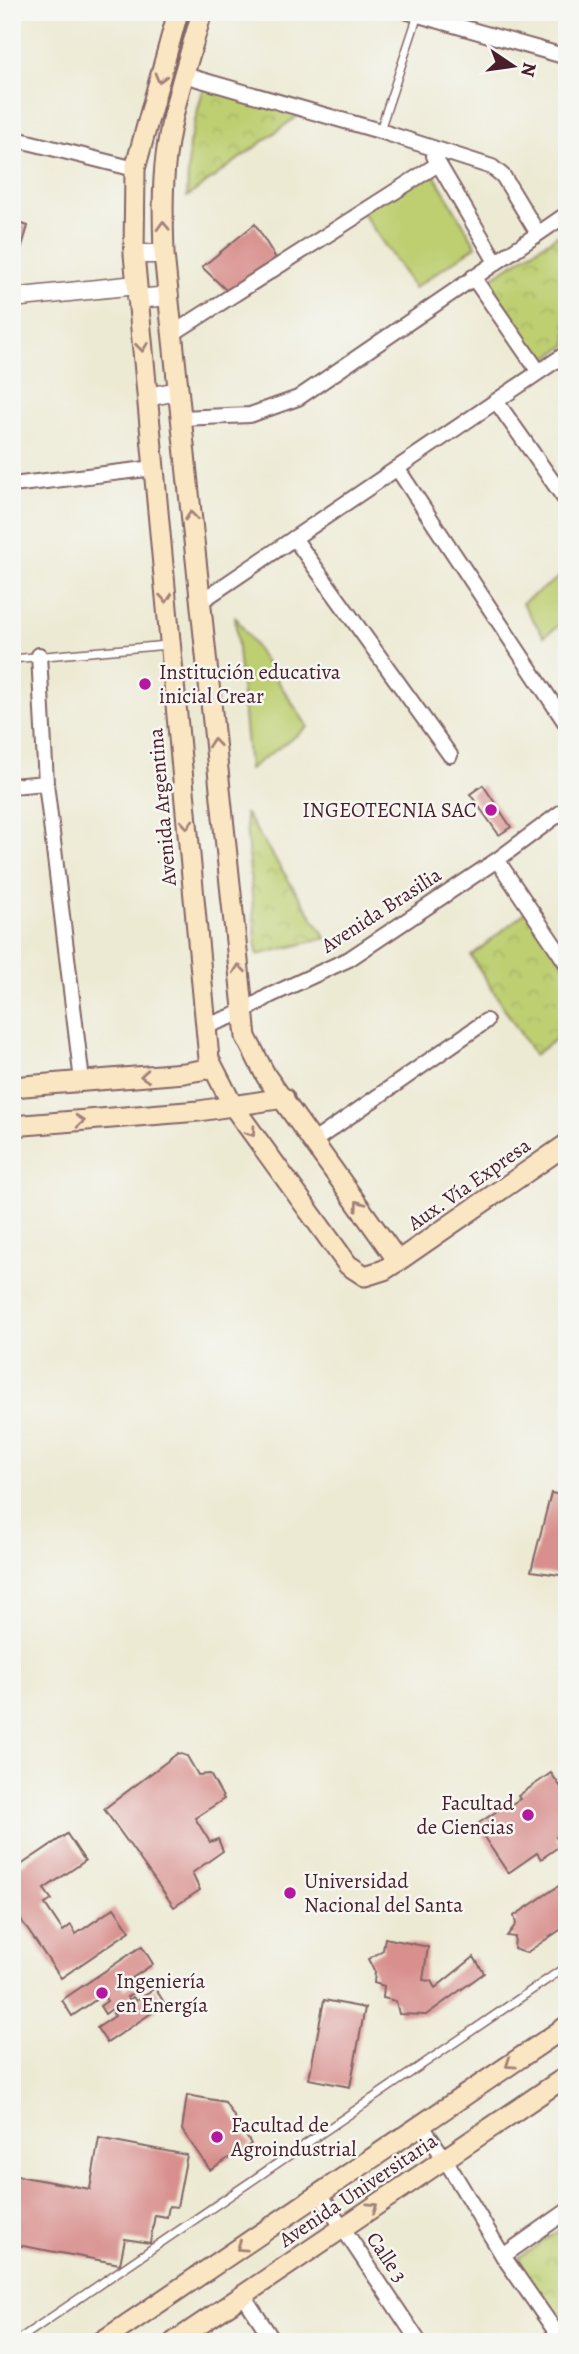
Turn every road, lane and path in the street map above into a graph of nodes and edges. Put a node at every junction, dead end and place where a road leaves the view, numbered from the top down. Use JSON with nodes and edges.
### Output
{"nodes":[{"id":1,"x":178,"y":12,"type":"edge"},
{"id":2,"x":202,"y":12,"type":"edge"},
{"id":3,"x":413,"y":14,"type":"edge"},
{"id":4,"x":565,"y":55,"type":"edge"},
{"id":5,"x":184,"y":75,"type":"junction"},
{"id":6,"x":380,"y":131,"type":"junction"},
{"id":7,"x":12,"y":138,"type":"edge"},
{"id":8,"x":430,"y":148,"type":"junction"},
{"id":9,"x":438,"y":164,"type":"junction"},
{"id":10,"x":135,"y":169,"type":"junction"},
{"id":11,"x":567,"y":214,"type":"edge"},
{"id":12,"x":537,"y":232,"type":"junction"},
{"id":13,"x":134,"y":254,"type":"junction"},
{"id":14,"x":164,"y":254,"type":"junction"},
{"id":15,"x":496,"y":261,"type":"junction"},
{"id":16,"x":473,"y":277,"type":"junction"},
{"id":17,"x":136,"y":292,"type":"junction"},
{"id":18,"x":15,"y":294,"type":"edge"},
{"id":19,"x":169,"y":296,"type":"junction"},
{"id":20,"x":172,"y":334,"type":"junction"},
{"id":21,"x":567,"y":353,"type":"edge"},
{"id":22,"x":539,"y":372,"type":"junction"},
{"id":23,"x":178,"y":391,"type":"junction"},
{"id":24,"x":147,"y":397,"type":"junction"},
{"id":25,"x":496,"y":401,"type":"junction"},
{"id":26,"x":181,"y":418,"type":"junction"},
{"id":27,"x":155,"y":468,"type":"junction"},
{"id":28,"x":397,"y":468,"type":"junction"},
{"id":29,"x":12,"y":485,"type":"edge"},
{"id":30,"x":567,"y":502,"type":"edge"},
{"id":31,"x":293,"y":538,"type":"junction"},
{"id":32,"x":200,"y":602,"type":"junction"},
{"id":33,"x":170,"y":645,"type":"junction"},
{"id":34,"x":39,"y":655,"type":"junction"},
{"id":35,"x":12,"y":659,"type":"edge"},
{"id":36,"x":567,"y":725,"type":"edge"},
{"id":37,"x":450,"y":755,"type":"dead end"},
{"id":38,"x":46,"y":783,"type":"junction"},
{"id":39,"x":12,"y":786,"type":"edge"},
{"id":40,"x":567,"y":808,"type":"edge"},
{"id":41,"x":497,"y":860,"type":"junction"},
{"id":42,"x":567,"y":964,"type":"edge"},
{"id":43,"x":243,"y":1012,"type":"junction"},
{"id":44,"x":486,"y":1021,"type":"dead end"},
{"id":45,"x":207,"y":1026,"type":"junction"},
{"id":46,"x":213,"y":1068,"type":"junction"},
{"id":47,"x":82,"y":1081,"type":"junction"},
{"id":48,"x":12,"y":1087,"type":"edge"},
{"id":49,"x":284,"y":1098,"type":"junction"},
{"id":50,"x":233,"y":1106,"type":"junction"},
{"id":51,"x":12,"y":1126,"type":"edge"},
{"id":52,"x":314,"y":1141,"type":"junction"},
{"id":53,"x":567,"y":1144,"type":"edge"},
{"id":54,"x":398,"y":1261,"type":"junction"},
{"id":55,"x":567,"y":1966,"type":"edge"},
{"id":56,"x":567,"y":2026,"type":"edge"},
{"id":57,"x":567,"y":2076,"type":"edge"},
{"id":58,"x":421,"y":2125,"type":"junction"},
{"id":59,"x":445,"y":2159,"type":"junction"},
{"id":60,"x":320,"y":2194,"type":"junction"},
{"id":61,"x":567,"y":2211,"type":"edge"},
{"id":62,"x":342,"y":2228,"type":"junction"},
{"id":63,"x":503,"y":2256,"type":"junction"},
{"id":64,"x":243,"y":2295,"type":"junction"},
{"id":65,"x":15,"y":2342,"type":"edge"},
{"id":66,"x":101,"y":2342,"type":"edge"},
{"id":67,"x":174,"y":2342,"type":"edge"},
{"id":68,"x":274,"y":2342,"type":"edge"},
{"id":69,"x":419,"y":2342,"type":"edge"},
{"id":70,"x":563,"y":2342,"type":"edge"}],
"edges":[{"from":1,"to":10,"type":"main road","name":"Avenida Argentina","one_way":true},
{"from":2,"to":5,"type":"main road"},
{"from":3,"to":4,"type":"street"},
{"from":3,"to":6,"type":"lane"},
{"from":5,"to":6,"type":"street"},
{"from":14,"to":5,"type":"main road","one_way":true},
{"from":6,"to":8,"type":"street"},
{"from":7,"to":10,"type":"street"},
{"from":8,"to":9,"type":"street"},
{"from":8,"to":12,"type":"street"},
{"from":9,"to":15,"type":"street"},
{"from":9,"to":20,"type":"street"},
{"from":10,"to":13,"type":"main road","name":"Avenida Argentina"},
{"from":11,"to":12,"type":"street"},
{"from":12,"to":15,"type":"street"},
{"from":13,"to":14,"type":"street"},
{"from":13,"to":17,"type":"main road","name":"Avenida Argentina"},
{"from":14,"to":19,"type":"main road"},
{"from":15,"to":16,"type":"street"},
{"from":16,"to":22,"type":"street"},
{"from":16,"to":26,"type":"street"},
{"from":17,"to":18,"type":"street"},
{"from":17,"to":19,"type":"street"},
{"from":17,"to":24,"type":"main road","name":"Avenida Argentina","one_way":true},
{"from":19,"to":20,"type":"main road"},
{"from":20,"to":23,"type":"main road"},
{"from":21,"to":22,"type":"street"},
{"from":22,"to":25,"type":"street"},
{"from":23,"to":24,"type":"street"},
{"from":23,"to":26,"type":"main road"},
{"from":24,"to":27,"type":"main road","name":"Avenida Argentina"},
{"from":25,"to":28,"type":"street"},
{"from":25,"to":30,"type":"street"},
{"from":32,"to":26,"type":"main road","one_way":true},
{"from":27,"to":29,"type":"street"},
{"from":27,"to":33,"type":"main road","name":"Avenida Argentina","one_way":true},
{"from":28,"to":31,"type":"street"},
{"from":28,"to":36,"type":"street"},
{"from":31,"to":32,"type":"street"},
{"from":31,"to":37,"type":"street"},
{"from":43,"to":32,"type":"main road","one_way":true},
{"from":33,"to":34,"type":"lane"},
{"from":33,"to":45,"type":"main road","name":"Avenida Argentina","one_way":true},
{"from":34,"to":35,"type":"lane"},
{"from":34,"to":38,"type":"street"},
{"from":38,"to":39,"type":"street"},
{"from":38,"to":47,"type":"street"},
{"from":40,"to":41,"type":"street","name":"Avenida Brasilia"},
{"from":41,"to":42,"type":"street"},
{"from":41,"to":43,"type":"street","name":"Avenida Brasilia"},
{"from":43,"to":45,"type":"street","name":"Avenida Brasilia"},
{"from":43,"to":49,"type":"main road"},
{"from":44,"to":52,"type":"street"},
{"from":45,"to":46,"type":"main road","name":"Avenida Argentina"},
{"from":46,"to":47,"type":"main road","one_way":true},
{"from":46,"to":50,"type":"main road","name":"Avenida Argentina"},
{"from":47,"to":48,"type":"main road"},
{"from":49,"to":50,"type":"main road"},
{"from":49,"to":52,"type":"main road"},
{"from":51,"to":50,"type":"main road","one_way":true},
{"from":50,"to":54,"type":"main road","name":"Avenida Argentina","one_way":true},
{"from":54,"to":52,"type":"main road","one_way":true},
{"from":53,"to":54,"type":"main road","name":"Aux. Vía Expresa"},
{"from":55,"to":65,"type":"lane"},
{"from":56,"to":58,"type":"main road","one_way":true},
{"from":57,"to":59,"type":"main road","name":"Avenida Universitaria"},
{"from":58,"to":59,"type":"street"},
{"from":58,"to":60,"type":"main road"},
{"from":62,"to":59,"type":"main road","name":"Avenida Universitaria","one_way":true},
{"from":59,"to":63,"type":"street"},
{"from":60,"to":62,"type":"street","name":"Calle 3"},
{"from":60,"to":66,"type":"main road","one_way":true},
{"from":61,"to":63,"type":"street"},
{"from":62,"to":64,"type":"main road","name":"Avenida Universitaria"},
{"from":62,"to":69,"type":"street","name":"Calle 3"},
{"from":63,"to":70,"type":"street"},
{"from":64,"to":67,"type":"main road","name":"Avenida Universitaria"},
{"from":64,"to":68,"type":"street"}]}
